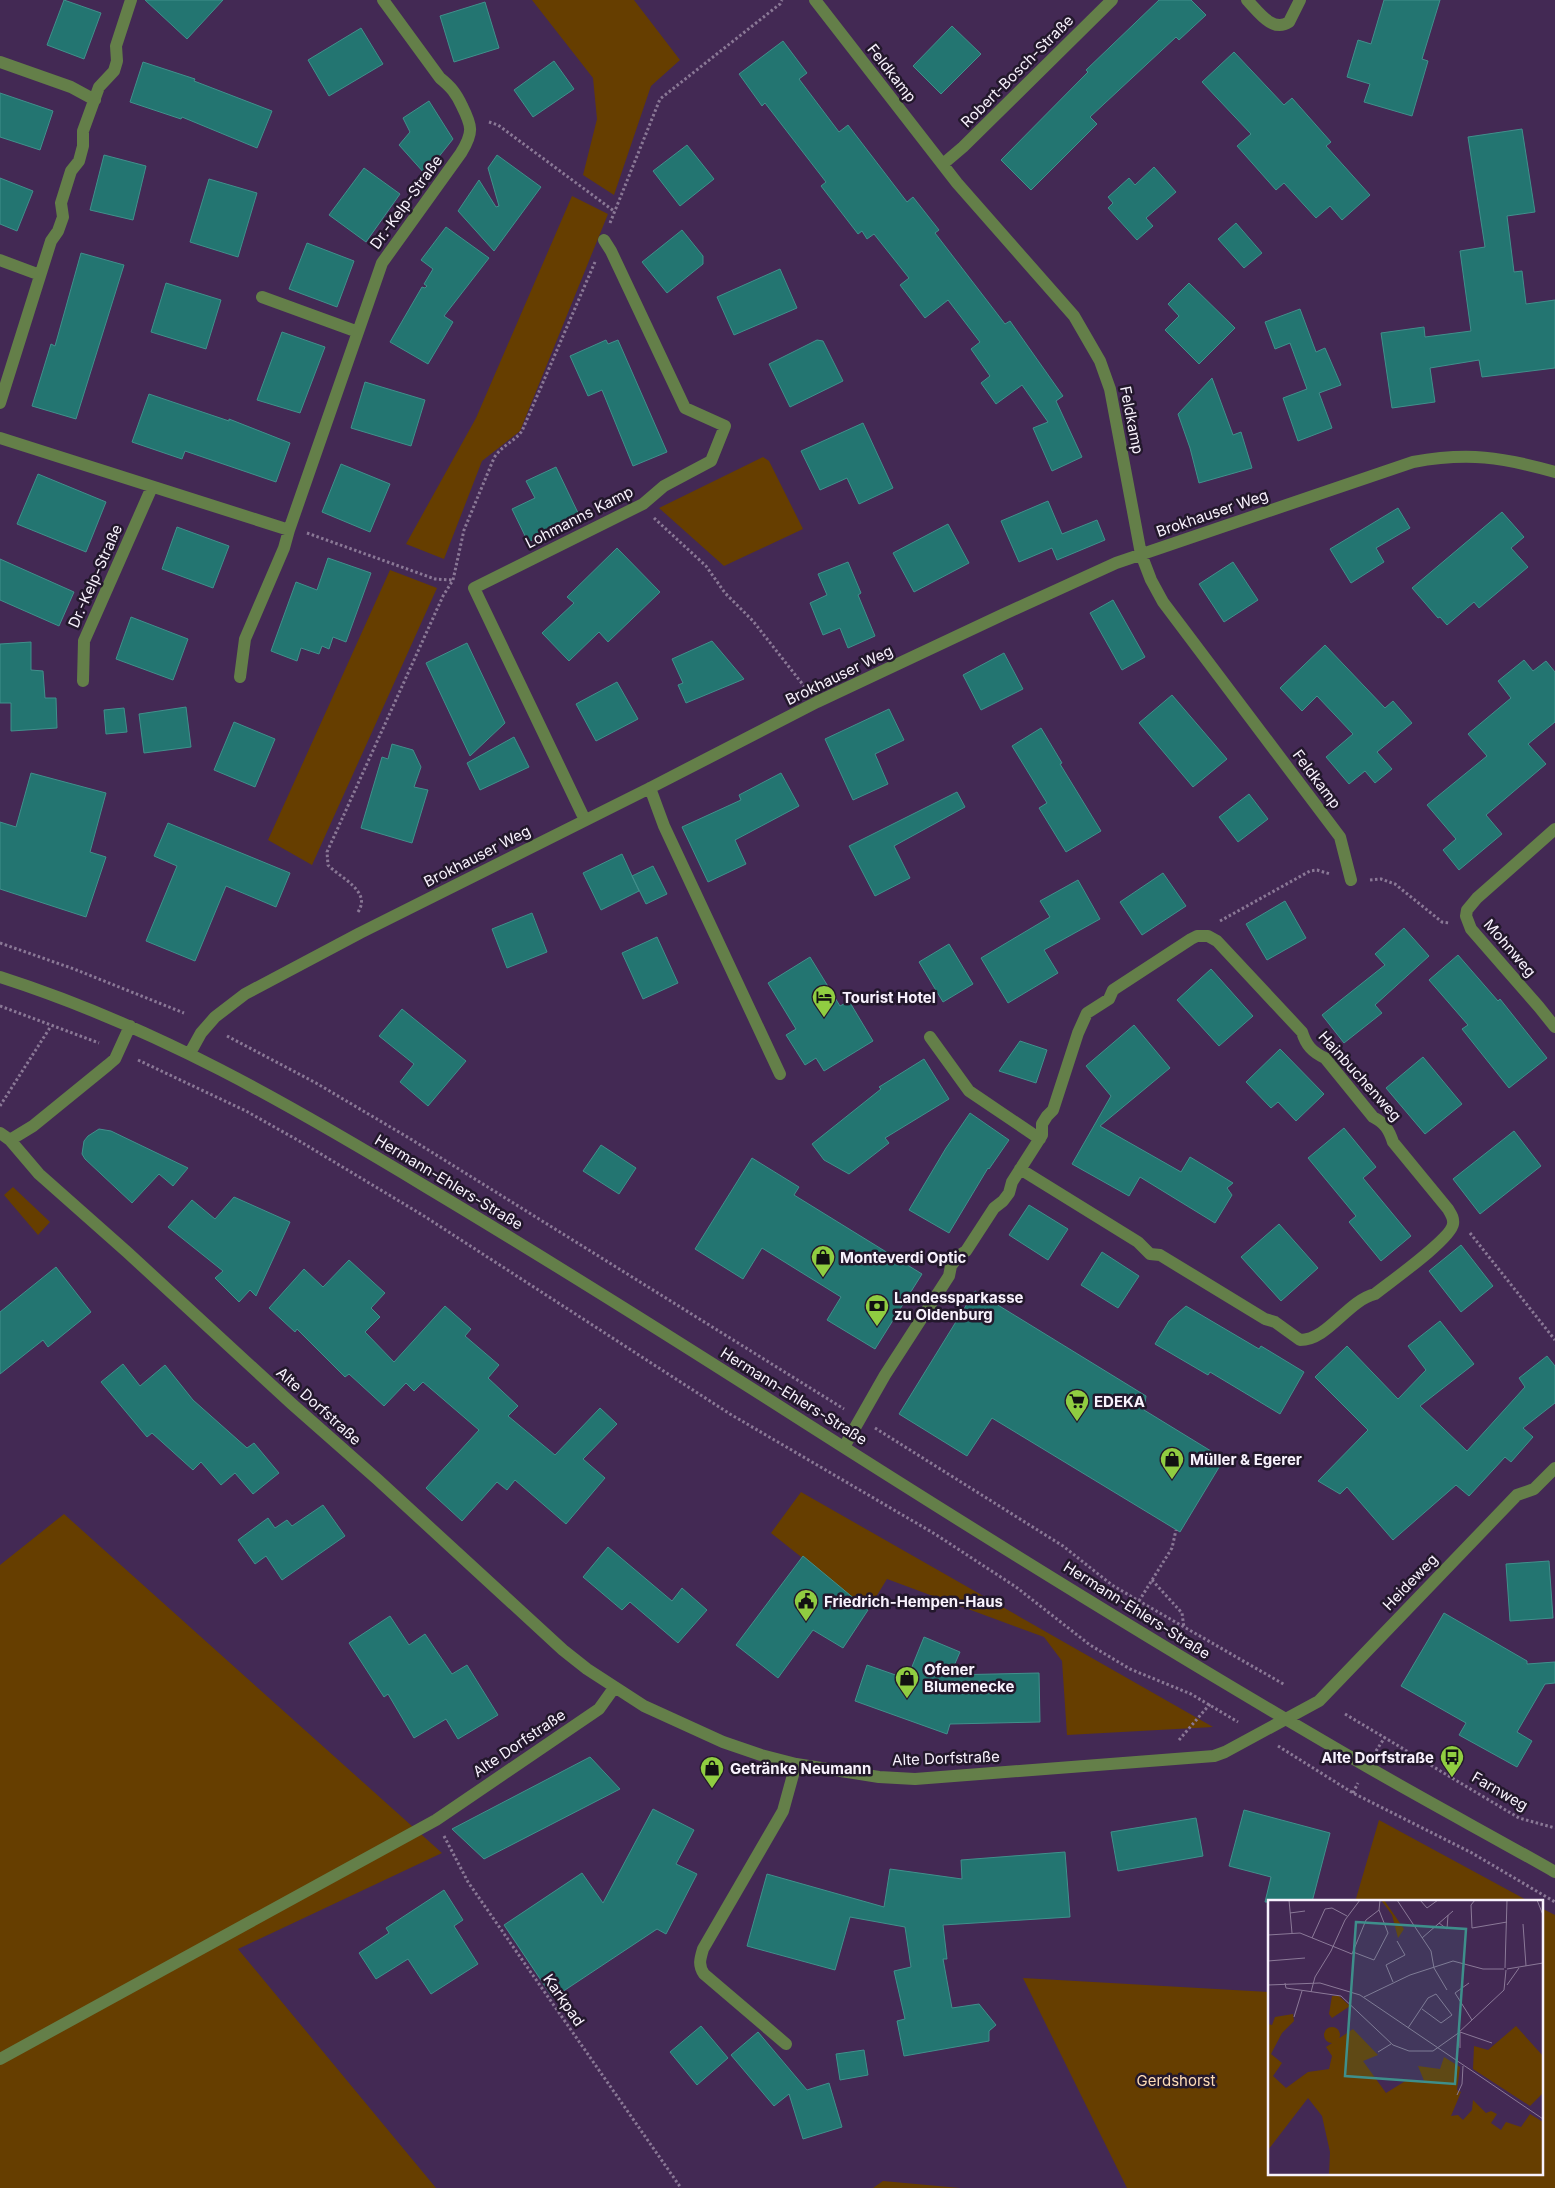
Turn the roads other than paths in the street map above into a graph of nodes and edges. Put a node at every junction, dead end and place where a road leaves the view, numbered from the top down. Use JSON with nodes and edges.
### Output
{"nodes":[{"id":1,"x":131,"y":0,"type":"edge"},
{"id":2,"x":383,"y":0,"type":"edge"},
{"id":3,"x":815,"y":0,"type":"edge"},
{"id":4,"x":1112,"y":0,"type":"edge"},
{"id":5,"x":1247,"y":0,"type":"edge"},
{"id":6,"x":1300,"y":0,"type":"edge"},
{"id":7,"x":0,"y":62,"type":"edge"},
{"id":8,"x":95,"y":100,"type":"junction"},
{"id":9,"x":943,"y":164,"type":"junction"},
{"id":10,"x":604,"y":240,"type":"road end"},
{"id":11,"x":0,"y":260,"type":"edge"},
{"id":12,"x":40,"y":275,"type":"junction"},
{"id":13,"x":262,"y":297,"type":"dead end"},
{"id":14,"x":358,"y":332,"type":"junction"},
{"id":15,"x":0,"y":403,"type":"edge"},
{"id":16,"x":0,"y":438,"type":"edge"},
{"id":17,"x":1555,"y":472,"type":"edge"},
{"id":18,"x":152,"y":487,"type":"junction"},
{"id":19,"x":289,"y":530,"type":"junction"},
{"id":20,"x":1141,"y":554,"type":"junction"},
{"id":21,"x":240,"y":678,"type":"dead end"},
{"id":22,"x":84,"y":681,"type":"dead end"},
{"id":23,"x":650,"y":788,"type":"junction"},
{"id":24,"x":585,"y":820,"type":"junction"},
{"id":25,"x":1555,"y":829,"type":"edge"},
{"id":26,"x":1351,"y":880,"type":"road end"},
{"id":27,"x":0,"y":977,"type":"edge"},
{"id":28,"x":130,"y":1026,"type":"junction"},
{"id":29,"x":1555,"y":1027,"type":"edge"},
{"id":30,"x":930,"y":1037,"type":"dead end"},
{"id":31,"x":190,"y":1053,"type":"junction"},
{"id":32,"x":780,"y":1074,"type":"dead end"},
{"id":33,"x":5,"y":1136,"type":"edge"},
{"id":34,"x":1040,"y":1138,"type":"junction"},
{"id":35,"x":1020,"y":1169,"type":"junction"},
{"id":36,"x":844,"y":1447,"type":"junction"},
{"id":37,"x":1555,"y":1468,"type":"edge"},
{"id":38,"x":614,"y":1688,"type":"junction"},
{"id":39,"x":1287,"y":1719,"type":"junction"},
{"id":40,"x":796,"y":1764,"type":"junction"},
{"id":41,"x":1555,"y":1872,"type":"edge"},
{"id":42,"x":786,"y":2044,"type":"dead end"},
{"id":43,"x":0,"y":2059,"type":"edge"}],
"edges":[{"from":1,"to":8,"type":"street"},
{"from":2,"to":14,"type":"street","name":"Dr.-Kelp-Straße"},
{"from":3,"to":9,"type":"street","name":"Feldkamp"},
{"from":4,"to":9,"type":"street","name":"Robert-Bosch-Straße"},
{"from":5,"to":6,"type":"street"},
{"from":7,"to":8,"type":"street"},
{"from":8,"to":12,"type":"street"},
{"from":9,"to":20,"type":"street","name":"Feldkamp"},
{"from":10,"to":24,"type":"street","name":"Lohmanns Kamp"},
{"from":11,"to":12,"type":"street"},
{"from":12,"to":15,"type":"street"},
{"from":13,"to":14,"type":"street"},
{"from":14,"to":19,"type":"street","name":"Dr.-Kelp-Straße"},
{"from":16,"to":18,"type":"street"},
{"from":17,"to":20,"type":"street","name":"Brokhauser Weg"},
{"from":18,"to":19,"type":"street"},
{"from":18,"to":22,"type":"street","name":"Dr.-Kelp-Straße"},
{"from":19,"to":21,"type":"street","name":"Dr.-Kelp-Straße"},
{"from":20,"to":23,"type":"street","name":"Brokhauser Weg"},
{"from":20,"to":26,"type":"street","name":"Feldkamp"},
{"from":23,"to":24,"type":"street","name":"Brokhauser Weg"},
{"from":23,"to":32,"type":"street"},
{"from":24,"to":31,"type":"street","name":"Brokhauser Weg"},
{"from":25,"to":29,"type":"street","name":"Mohnweg"},
{"from":27,"to":28,"type":"street","name":"Hermann-Ehlers-Straße"},
{"from":28,"to":31,"type":"street","name":"Hermann-Ehlers-Straße"},
{"from":28,"to":33,"type":"street","name":"Alte Dorfstraße"},
{"from":30,"to":34,"type":"street"},
{"from":31,"to":36,"type":"street","name":"Hermann-Ehlers-Straße"},
{"from":33,"to":38,"type":"street","name":"Alte Dorfstraße"},
{"from":34,"to":35,"type":"street"},
{"from":34,"to":35,"type":"street","name":"Hainbuchenweg"},
{"from":35,"to":36,"type":"street"},
{"from":36,"to":39,"type":"street","name":"Hermann-Ehlers-Straße"},
{"from":37,"to":39,"type":"street","name":"Heideweg"},
{"from":38,"to":40,"type":"street","name":"Alte Dorfstraße"},
{"from":38,"to":43,"type":"street","name":"Alte Dorfstraße"},
{"from":39,"to":40,"type":"street","name":"Alte Dorfstraße"},
{"from":39,"to":41,"type":"street","name":"Hermann-Ehlers-Straße"},
{"from":40,"to":42,"type":"street"}]}
